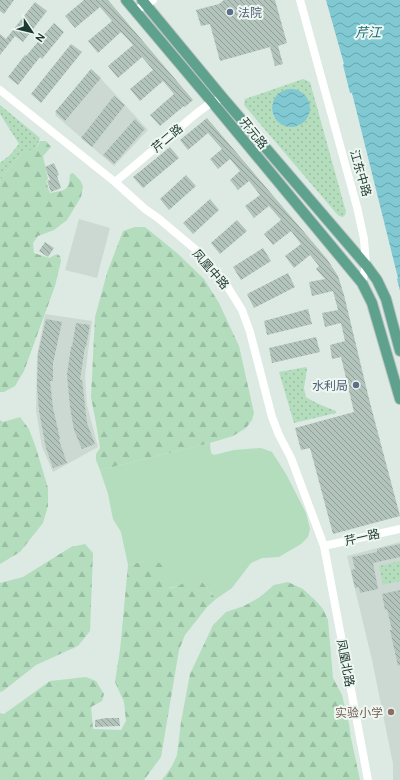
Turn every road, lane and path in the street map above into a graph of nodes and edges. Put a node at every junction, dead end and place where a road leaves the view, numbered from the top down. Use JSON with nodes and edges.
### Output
{"nodes":[{"id":1,"x":126,"y":0,"type":"edge"},
{"id":2,"x":300,"y":0,"type":"edge"},
{"id":3,"x":147,"y":2,"type":"edge"},
{"id":4,"x":135,"y":11,"type":"junction"},
{"id":5,"x":0,"y":90,"type":"edge"},
{"id":6,"x":223,"y":98,"type":"junction"},
{"id":7,"x":212,"y":102,"type":"junction"},
{"id":8,"x":115,"y":182,"type":"junction"},
{"id":9,"x":366,"y":265,"type":"junction"},
{"id":10,"x":362,"y":283,"type":"junction"},
{"id":11,"x":400,"y":351,"type":"edge"},
{"id":12,"x":400,"y":399,"type":"edge"},
{"id":13,"x":400,"y":529,"type":"edge"},
{"id":14,"x":324,"y":546,"type":"junction"},
{"id":15,"x":368,"y":780,"type":"edge"}],
"edges":[{"from":1,"to":4,"type":"main road","name":"开元路"},
{"from":2,"to":9,"type":"street","name":"江东中路"},
{"from":3,"to":4,"type":"street"},
{"from":3,"to":6,"type":"main road","name":"开元路"},
{"from":4,"to":7,"type":"main road","name":"开元路"},
{"from":5,"to":8,"type":"street"},
{"from":6,"to":7,"type":"street","name":"芹二路"},
{"from":6,"to":9,"type":"main road","name":"开元路"},
{"from":7,"to":8,"type":"street","name":"芹二路"},
{"from":7,"to":10,"type":"main road","name":"开元路"},
{"from":8,"to":14,"type":"street"},
{"from":9,"to":10,"type":"street","name":"江东中路"},
{"from":9,"to":11,"type":"main road"},
{"from":10,"to":12,"type":"main road"},
{"from":13,"to":14,"type":"street","name":"芹一路"},
{"from":14,"to":15,"type":"street","name":"凤凰北路"}]}
